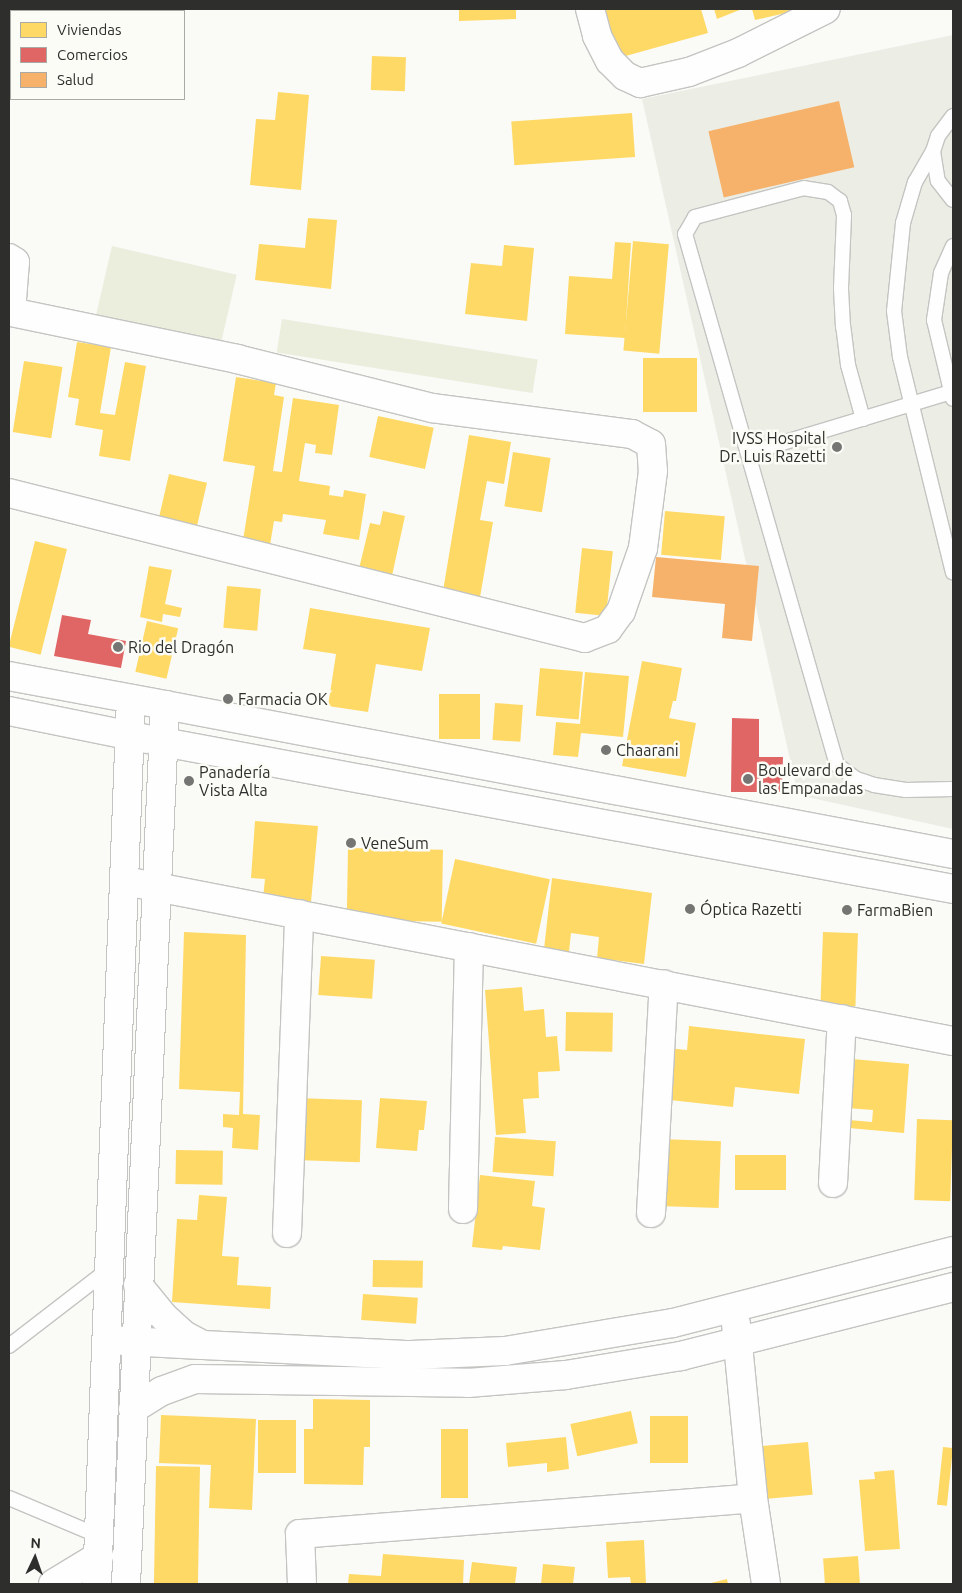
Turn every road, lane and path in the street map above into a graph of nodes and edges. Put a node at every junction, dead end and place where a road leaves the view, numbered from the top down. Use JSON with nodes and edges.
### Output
{"nodes":[{"id":1,"x":590,"y":9,"type":"edge"},
{"id":2,"x":826,"y":9,"type":"edge"},
{"id":3,"x":953,"y":116,"type":"edge"},
{"id":4,"x":933,"y":151,"type":"junction"},
{"id":5,"x":953,"y":200,"type":"edge"},
{"id":6,"x":953,"y":246,"type":"edge"},
{"id":7,"x":9,"y":258,"type":"edge"},
{"id":8,"x":952,"y":396,"type":"edge"},
{"id":9,"x":911,"y":404,"type":"junction"},
{"id":10,"x":863,"y":419,"type":"junction"},
{"id":11,"x":749,"y":453,"type":"junction"},
{"id":12,"x":9,"y":492,"type":"edge"},
{"id":13,"x":953,"y":573,"type":"edge"},
{"id":14,"x":9,"y":676,"type":"edge"},
{"id":15,"x":131,"y":699,"type":"junction"},
{"id":16,"x":165,"y":705,"type":"junction"},
{"id":17,"x":9,"y":711,"type":"edge"},
{"id":18,"x":130,"y":736,"type":"junction"},
{"id":19,"x":163,"y":742,"type":"junction"},
{"id":20,"x":953,"y":789,"type":"edge"},
{"id":21,"x":953,"y":854,"type":"edge"},
{"id":22,"x":125,"y":881,"type":"junction"},
{"id":23,"x":156,"y":886,"type":"junction"},
{"id":24,"x":953,"y":889,"type":"edge"},
{"id":25,"x":299,"y":914,"type":"junction"},
{"id":26,"x":469,"y":947,"type":"junction"},
{"id":27,"x":664,"y":984,"type":"junction"},
{"id":28,"x":842,"y":1019,"type":"junction"},
{"id":29,"x":953,"y":1041,"type":"edge"},
{"id":30,"x":833,"y":1183,"type":"dead end"},
{"id":31,"x":463,"y":1209,"type":"dead end"},
{"id":32,"x":651,"y":1213,"type":"dead end"},
{"id":33,"x":287,"y":1233,"type":"dead end"},
{"id":34,"x":953,"y":1251,"type":"edge"},
{"id":35,"x":110,"y":1268,"type":"junction"},
{"id":36,"x":138,"y":1285,"type":"junction"},
{"id":37,"x":953,"y":1287,"type":"edge"},
{"id":38,"x":734,"y":1308,"type":"junction"},
{"id":39,"x":107,"y":1340,"type":"junction"},
{"id":40,"x":136,"y":1342,"type":"junction"},
{"id":41,"x":737,"y":1342,"type":"junction"},
{"id":42,"x":203,"y":1345,"type":"junction"},
{"id":43,"x":9,"y":1346,"type":"edge"},
{"id":44,"x":105,"y":1378,"type":"junction"},
{"id":45,"x":134,"y":1378,"type":"junction"},
{"id":46,"x":195,"y":1379,"type":"junction"},
{"id":47,"x":133,"y":1409,"type":"junction"},
{"id":48,"x":9,"y":1498,"type":"edge"},
{"id":49,"x":752,"y":1498,"type":"junction"},
{"id":50,"x":99,"y":1546,"type":"junction"},
{"id":51,"x":54,"y":1584,"type":"edge"},
{"id":52,"x":98,"y":1584,"type":"edge"},
{"id":53,"x":126,"y":1584,"type":"edge"},
{"id":54,"x":302,"y":1584,"type":"edge"},
{"id":55,"x":766,"y":1584,"type":"edge"}],
"edges":[{"from":1,"to":2,"type":"street"},
{"from":3,"to":4,"type":"lane"},
{"from":4,"to":5,"type":"lane"},
{"from":4,"to":9,"type":"lane"},
{"from":6,"to":8,"type":"lane"},
{"from":7,"to":12,"type":"street"},
{"from":8,"to":9,"type":"lane"},
{"from":9,"to":10,"type":"lane"},
{"from":9,"to":13,"type":"lane"},
{"from":10,"to":11,"type":"lane"},
{"from":10,"to":11,"type":"lane"},
{"from":11,"to":20,"type":"lane"},
{"from":14,"to":15,"type":"street"},
{"from":15,"to":16,"type":"street"},
{"from":15,"to":18,"type":"street"},
{"from":16,"to":19,"type":"street"},
{"from":16,"to":21,"type":"street"},
{"from":17,"to":18,"type":"street"},
{"from":18,"to":19,"type":"street"},
{"from":18,"to":22,"type":"street"},
{"from":19,"to":23,"type":"street"},
{"from":19,"to":24,"type":"street"},
{"from":22,"to":23,"type":"street"},
{"from":22,"to":35,"type":"street"},
{"from":23,"to":25,"type":"street"},
{"from":23,"to":36,"type":"street"},
{"from":25,"to":26,"type":"street"},
{"from":25,"to":33,"type":"street"},
{"from":26,"to":27,"type":"street"},
{"from":26,"to":31,"type":"street"},
{"from":27,"to":28,"type":"street"},
{"from":27,"to":32,"type":"street"},
{"from":28,"to":29,"type":"street"},
{"from":28,"to":30,"type":"street"},
{"from":34,"to":38,"type":"street"},
{"from":35,"to":39,"type":"street"},
{"from":35,"to":43,"type":"lane"},
{"from":36,"to":40,"type":"street"},
{"from":36,"to":42,"type":"street"},
{"from":37,"to":41,"type":"street"},
{"from":38,"to":41,"type":"street"},
{"from":38,"to":42,"type":"street"},
{"from":39,"to":40,"type":"street"},
{"from":39,"to":44,"type":"street"},
{"from":40,"to":42,"type":"street"},
{"from":40,"to":45,"type":"street"},
{"from":41,"to":46,"type":"street"},
{"from":41,"to":49,"type":"street"},
{"from":44,"to":45,"type":"street"},
{"from":44,"to":50,"type":"street"},
{"from":45,"to":46,"type":"street"},
{"from":45,"to":47,"type":"street"},
{"from":46,"to":47,"type":"street"},
{"from":47,"to":53,"type":"street"},
{"from":48,"to":50,"type":"lane"},
{"from":49,"to":54,"type":"street"},
{"from":49,"to":55,"type":"street"},
{"from":50,"to":51,"type":"street"},
{"from":50,"to":52,"type":"street"}]}
